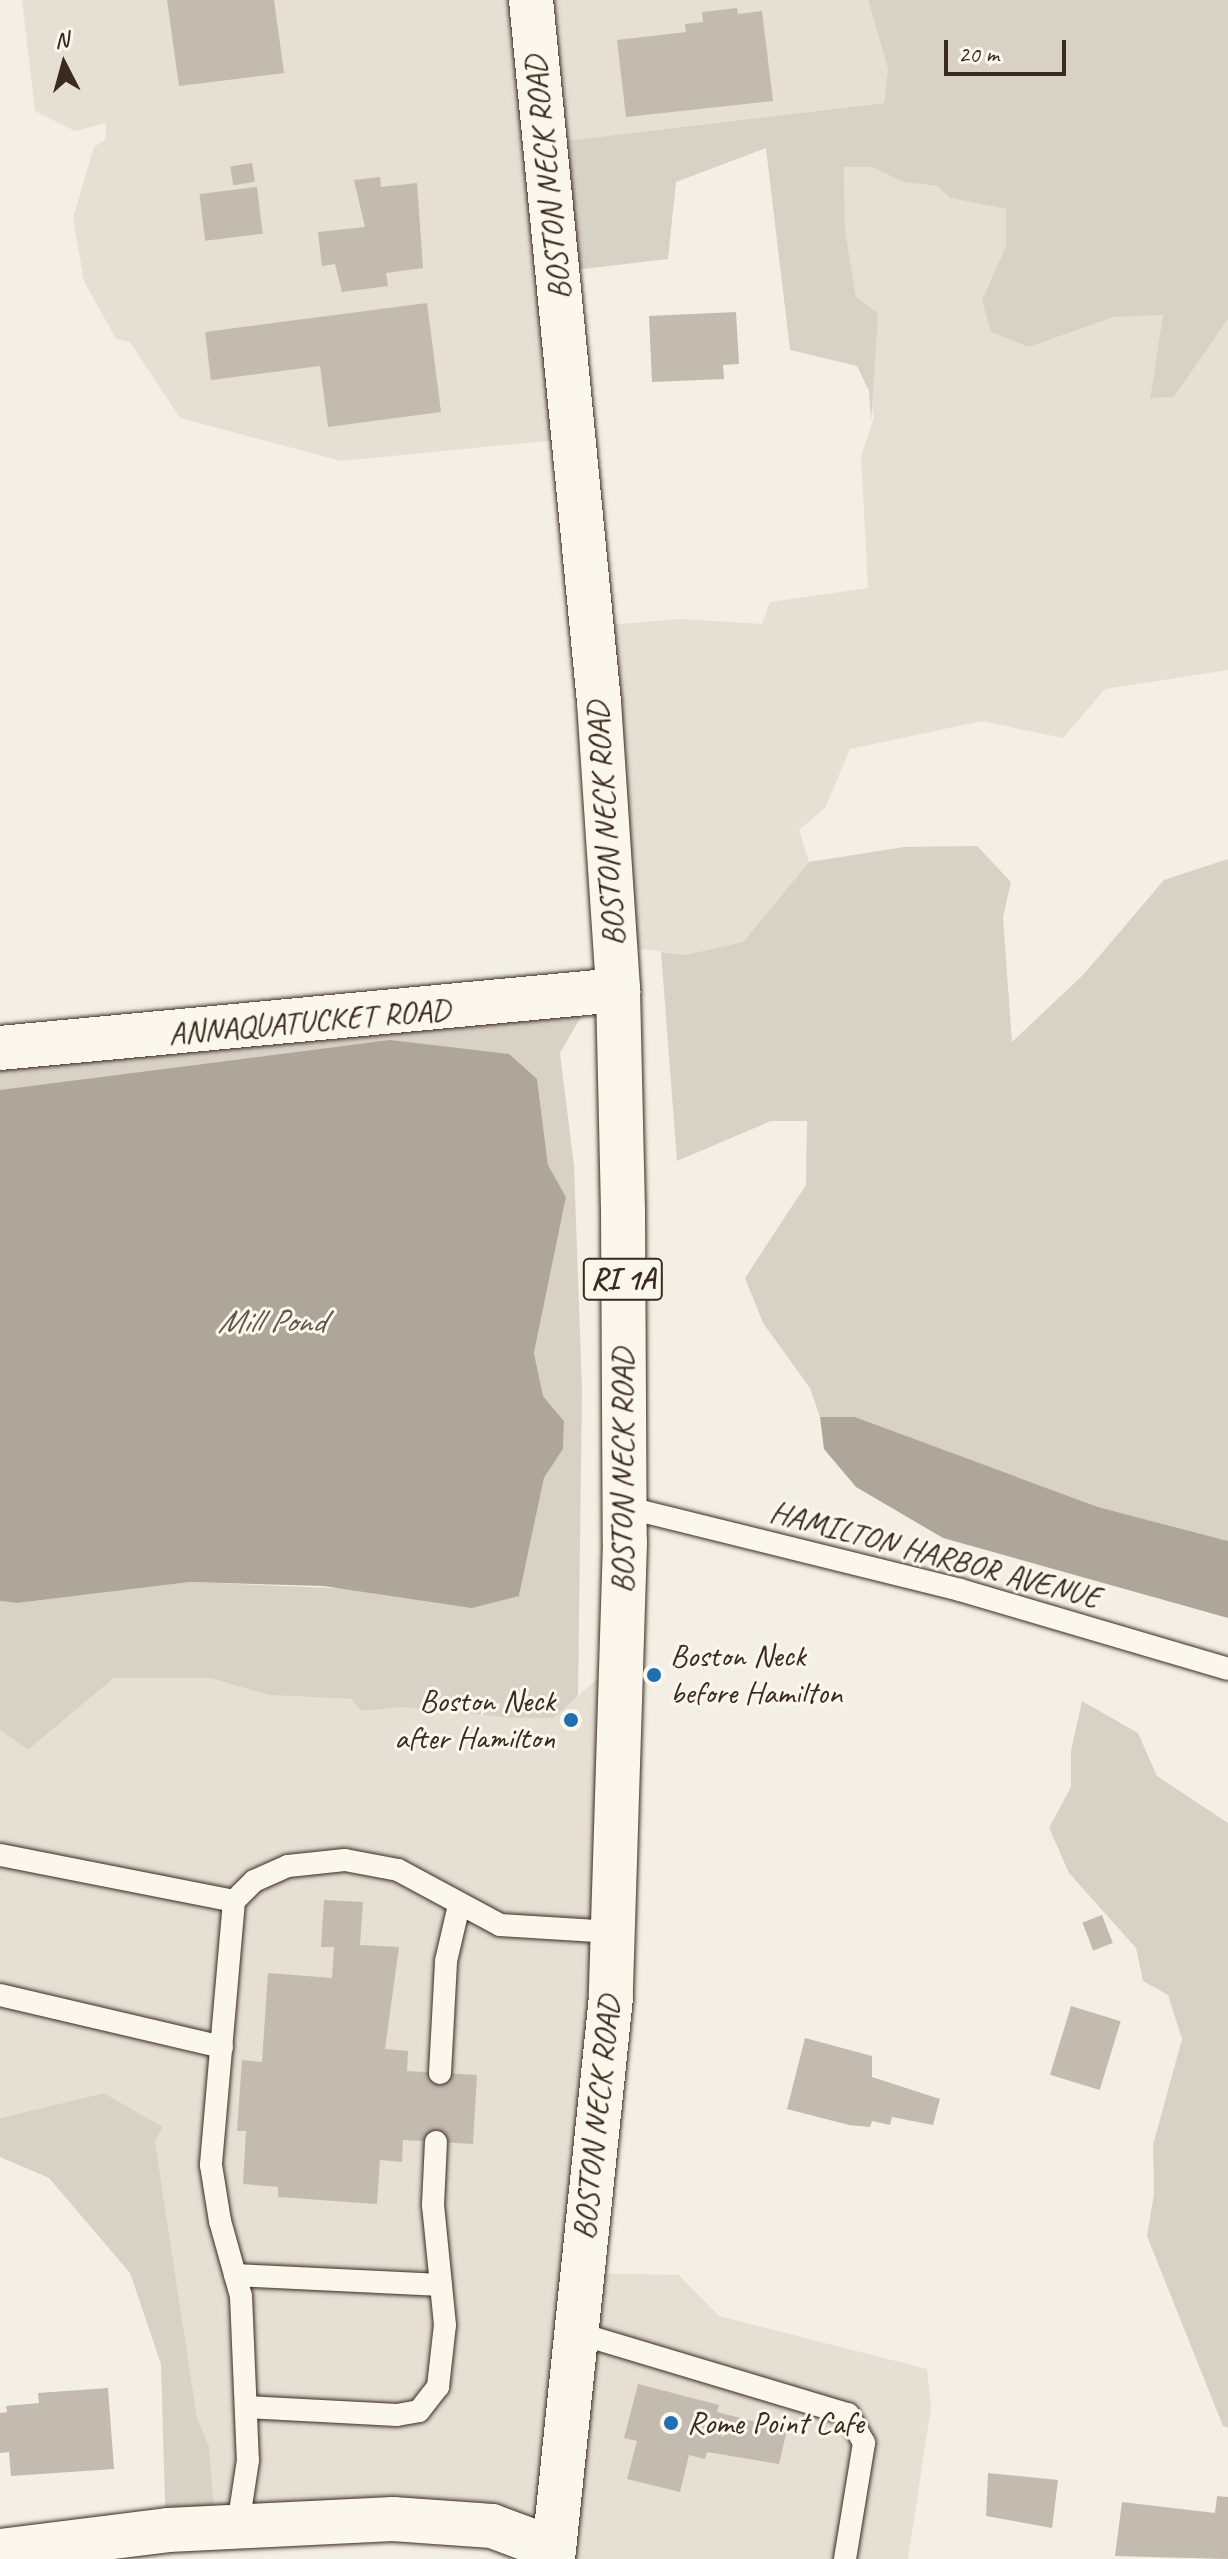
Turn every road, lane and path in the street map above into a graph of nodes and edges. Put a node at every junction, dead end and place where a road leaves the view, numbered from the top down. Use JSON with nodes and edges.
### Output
{"nodes":[{"id":1,"x":531,"y":0,"type":"edge"},
{"id":2,"x":618,"y":990,"type":"junction"},
{"id":3,"x":0,"y":1048,"type":"edge"},
{"id":4,"x":625,"y":1507,"type":"junction"},
{"id":5,"x":1228,"y":1669,"type":"edge"},
{"id":6,"x":0,"y":1855,"type":"edge"},
{"id":7,"x":234,"y":1901,"type":"junction"},
{"id":8,"x":459,"y":1905,"type":"junction"},
{"id":9,"x":613,"y":1932,"type":"junction"},
{"id":10,"x":0,"y":1995,"type":"edge"},
{"id":11,"x":222,"y":2047,"type":"junction"},
{"id":12,"x":440,"y":2073,"type":"dead end"},
{"id":13,"x":436,"y":2142,"type":"dead end"},
{"id":14,"x":235,"y":2275,"type":"junction"},
{"id":15,"x":441,"y":2285,"type":"junction"},
{"id":16,"x":574,"y":2332,"type":"junction"},
{"id":17,"x":246,"y":2407,"type":"junction"},
{"id":18,"x":238,"y":2525,"type":"junction"},
{"id":19,"x":0,"y":2551,"type":"edge"},
{"id":20,"x":553,"y":2554,"type":"edge"},
{"id":21,"x":845,"y":2559,"type":"edge"}],
"edges":[{"from":1,"to":2,"type":"main road","name":"BOSTON NECK ROAD","number":"RI 1A"},
{"from":2,"to":3,"type":"main road","name":"ANNAQUATUCKET ROAD"},
{"from":2,"to":4,"type":"main road","name":"BOSTON NECK ROAD","number":"RI 1A"},
{"from":4,"to":5,"type":"lane","name":"HAMILTON HARBOR AVENUE"},
{"from":4,"to":9,"type":"main road","name":"BOSTON NECK ROAD","number":"RI 1A"},
{"from":6,"to":7,"type":"lane"},
{"from":7,"to":8,"type":"lane"},
{"from":7,"to":11,"type":"lane"},
{"from":8,"to":9,"type":"lane"},
{"from":8,"to":12,"type":"lane"},
{"from":9,"to":16,"type":"main road","name":"BOSTON NECK ROAD","number":"RI 1A"},
{"from":10,"to":11,"type":"lane"},
{"from":11,"to":14,"type":"lane"},
{"from":13,"to":15,"type":"lane"},
{"from":14,"to":15,"type":"lane"},
{"from":14,"to":17,"type":"lane"},
{"from":15,"to":17,"type":"lane"},
{"from":16,"to":20,"type":"main road","name":"BOSTON NECK ROAD","number":"RI 1A"},
{"from":16,"to":21,"type":"lane"},
{"from":17,"to":18,"type":"lane"},
{"from":18,"to":19,"type":"main road"},
{"from":18,"to":20,"type":"main road"}]}
